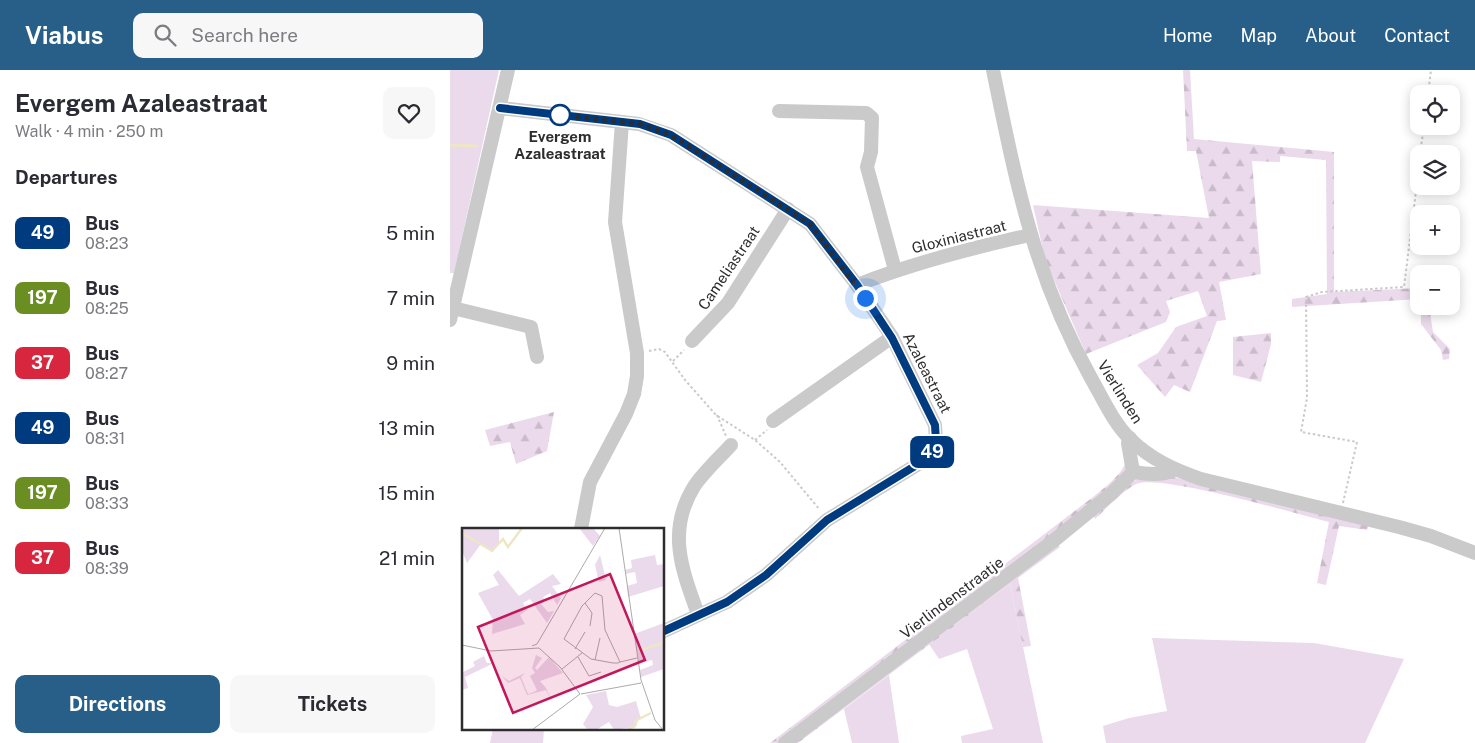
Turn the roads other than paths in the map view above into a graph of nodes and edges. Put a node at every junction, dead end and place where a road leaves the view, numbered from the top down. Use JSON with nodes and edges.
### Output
{"nodes":[{"id":1,"x":508,"y":70,"type":"edge"},
{"id":2,"x":993,"y":70,"type":"edge"},
{"id":3,"x":500,"y":108,"type":"junction"},
{"id":4,"x":779,"y":111,"type":"dead end"},
{"id":5,"x":622,"y":122,"type":"junction"},
{"id":6,"x":788,"y":209,"type":"junction"},
{"id":7,"x":1030,"y":236,"type":"junction"},
{"id":8,"x":895,"y":270,"type":"junction"},
{"id":9,"x":857,"y":285,"type":"junction"},
{"id":10,"x":451,"y":314,"type":"edge"},
{"id":11,"x":892,"y":338,"type":"junction"},
{"id":12,"x":692,"y":341,"type":"road end"},
{"id":13,"x":537,"y":357,"type":"dead end"},
{"id":14,"x":773,"y":421,"type":"road end"},
{"id":15,"x":1130,"y":438,"type":"junction"},
{"id":16,"x":731,"y":445,"type":"road end"},
{"id":17,"x":1174,"y":470,"type":"junction"},
{"id":18,"x":1133,"y":472,"type":"junction"},
{"id":19,"x":581,"y":528,"type":"edge"},
{"id":20,"x":1475,"y":552,"type":"edge"},
{"id":21,"x":698,"y":614,"type":"junction"},
{"id":22,"x":665,"y":630,"type":"edge"},
{"id":23,"x":786,"y":743,"type":"edge"}],
"edges":[{"from":1,"to":3,"type":"street"},
{"from":2,"to":7,"type":"street","name":"Vierlinden"},
{"from":3,"to":5,"type":"street","name":"Azaleastraat"},
{"from":3,"to":10,"type":"street"},
{"from":4,"to":8,"type":"street","name":"Gloxiniastraat"},
{"from":5,"to":6,"type":"street","name":"Azaleastraat"},
{"from":5,"to":19,"type":"street"},
{"from":6,"to":9,"type":"street","name":"Azaleastraat"},
{"from":6,"to":12,"type":"street","name":"Cameliastraat"},
{"from":7,"to":8,"type":"street","name":"Gloxiniastraat"},
{"from":7,"to":15,"type":"street","name":"Vierlinden"},
{"from":8,"to":9,"type":"street","name":"Gloxiniastraat"},
{"from":9,"to":11,"type":"street","name":"Azaleastraat"},
{"from":10,"to":13,"type":"street"},
{"from":11,"to":14,"type":"street"},
{"from":11,"to":21,"type":"street","name":"Azaleastraat"},
{"from":15,"to":17,"type":"street","name":"Vierlinden"},
{"from":15,"to":18,"type":"street"},
{"from":16,"to":21,"type":"street"},
{"from":17,"to":18,"type":"street"},
{"from":17,"to":20,"type":"street","name":"Vierlinden"},
{"from":18,"to":23,"type":"street","name":"Vierlindenstraatje"},
{"from":21,"to":22,"type":"street","name":"Azaleastraat"}]}
